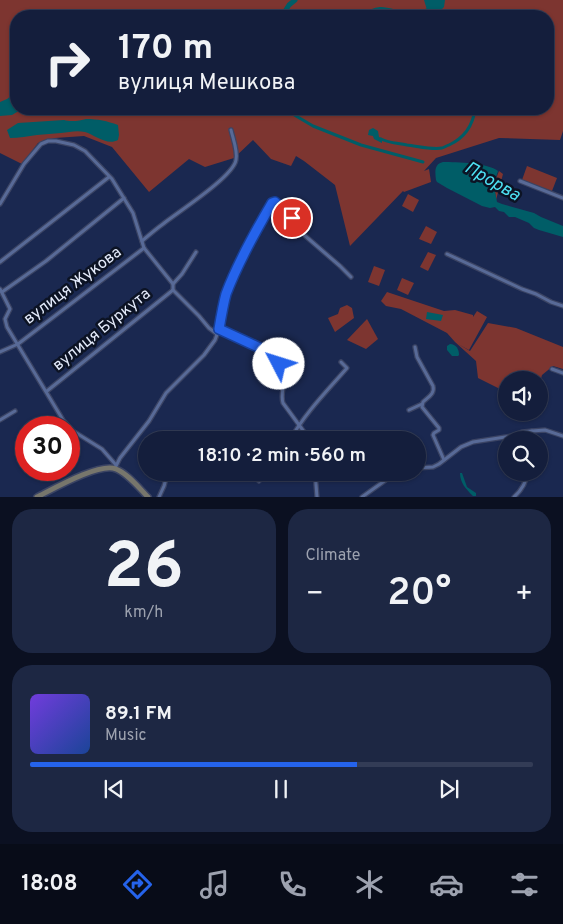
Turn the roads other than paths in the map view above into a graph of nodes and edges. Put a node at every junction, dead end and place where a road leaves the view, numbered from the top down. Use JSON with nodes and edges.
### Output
{"nodes":[{"id":1,"x":231,"y":130,"type":"dead end"},
{"id":2,"x":109,"y":177,"type":"junction"},
{"id":3,"x":520,"y":181,"type":"dead end"},
{"id":4,"x":124,"y":198,"type":"junction"},
{"id":5,"x":563,"y":198,"type":"edge"},
{"id":6,"x":0,"y":204,"type":"edge"},
{"id":7,"x":142,"y":241,"type":"junction"},
{"id":8,"x":144,"y":248,"type":"junction"},
{"id":9,"x":196,"y":252,"type":"dead end"},
{"id":10,"x":447,"y":254,"type":"dead end"},
{"id":11,"x":0,"y":262,"type":"edge"},
{"id":12,"x":351,"y":277,"type":"dead end"},
{"id":13,"x":173,"y":284,"type":"junction"},
{"id":14,"x":1,"y":290,"type":"edge"},
{"id":15,"x":173,"y":290,"type":"junction"},
{"id":16,"x":563,"y":306,"type":"edge"},
{"id":17,"x":219,"y":329,"type":"junction"},
{"id":18,"x":217,"y":334,"type":"junction"},
{"id":19,"x":18,"y":344,"type":"junction"},
{"id":20,"x":415,"y":347,"type":"dead end"},
{"id":21,"x":0,"y":352,"type":"edge"},
{"id":22,"x":341,"y":362,"type":"dead end"},
{"id":23,"x":552,"y":369,"type":"dead end"},
{"id":24,"x":563,"y":373,"type":"edge"},
{"id":25,"x":46,"y":391,"type":"junction"},
{"id":26,"x":422,"y":404,"type":"junction"},
{"id":27,"x":409,"y":410,"type":"dead end"},
{"id":28,"x":15,"y":411,"type":"dead end"},
{"id":29,"x":0,"y":420,"type":"edge"},
{"id":30,"x":298,"y":424,"type":"junction"},
{"id":31,"x":532,"y":430,"type":"joint"},
{"id":32,"x":294,"y":431,"type":"edge"},
{"id":33,"x":303,"y":431,"type":"edge"},
{"id":34,"x":563,"y":436,"type":"edge"},
{"id":35,"x":444,"y":460,"type":"junction"},
{"id":36,"x":116,"y":467,"type":"junction"},
{"id":37,"x":426,"y":467,"type":"edge"},
{"id":38,"x":165,"y":481,"type":"edge"},
{"id":39,"x":316,"y":481,"type":"edge"},
{"id":40,"x":384,"y":481,"type":"edge"},
{"id":41,"x":526,"y":481,"type":"edge"},
{"id":42,"x":37,"y":496,"type":"edge"},
{"id":43,"x":148,"y":496,"type":"edge"},
{"id":44,"x":159,"y":496,"type":"edge"},
{"id":45,"x":317,"y":496,"type":"edge"},
{"id":46,"x":362,"y":496,"type":"edge"},
{"id":47,"x":514,"y":496,"type":"edge"}],
"edges":[{"from":1,"to":7,"type":"street","name":"вулиця Жукова"},
{"from":2,"to":4,"type":"street"},
{"from":2,"to":6,"type":"street"},
{"from":2,"to":11,"type":"street"},
{"from":3,"to":5,"type":"street"},
{"from":4,"to":7,"type":"street"},
{"from":4,"to":14,"type":"street"},
{"from":7,"to":8,"type":"street"},
{"from":8,"to":13,"type":"street"},
{"from":8,"to":19,"type":"street","name":"вулиця Жукова"},
{"from":9,"to":13,"type":"street","name":"вулиця Буркута"},
{"from":10,"to":16,"type":"street"},
{"from":12,"to":17,"type":"street"},
{"from":13,"to":15,"type":"street"},
{"from":14,"to":19,"type":"street"},
{"from":15,"to":18,"type":"street"},
{"from":15,"to":25,"type":"street","name":"вулиця Буркута"},
{"from":17,"to":18,"type":"street"},
{"from":17,"to":30,"type":"street"},
{"from":18,"to":36,"type":"street"},
{"from":19,"to":21,"type":"street","name":"вулиця Жукова"},
{"from":19,"to":25,"type":"street"},
{"from":20,"to":26,"type":"street"},
{"from":22,"to":30,"type":"street"},
{"from":23,"to":24,"type":"street"},
{"from":25,"to":36,"type":"street"},
{"from":26,"to":27,"type":"street"},
{"from":26,"to":35,"type":"street"},
{"from":28,"to":29,"type":"street"},
{"from":30,"to":32,"type":"street"},
{"from":30,"to":33,"type":"street"},
{"from":31,"to":34,"type":"street"},
{"from":31,"to":35,"type":"street"},
{"from":35,"to":37,"type":"street"},
{"from":36,"to":42,"type":"street"},
{"from":36,"to":43,"type":"street"},
{"from":38,"to":44,"type":"street"},
{"from":39,"to":45,"type":"street"},
{"from":40,"to":46,"type":"street"},
{"from":41,"to":47,"type":"street"}]}
